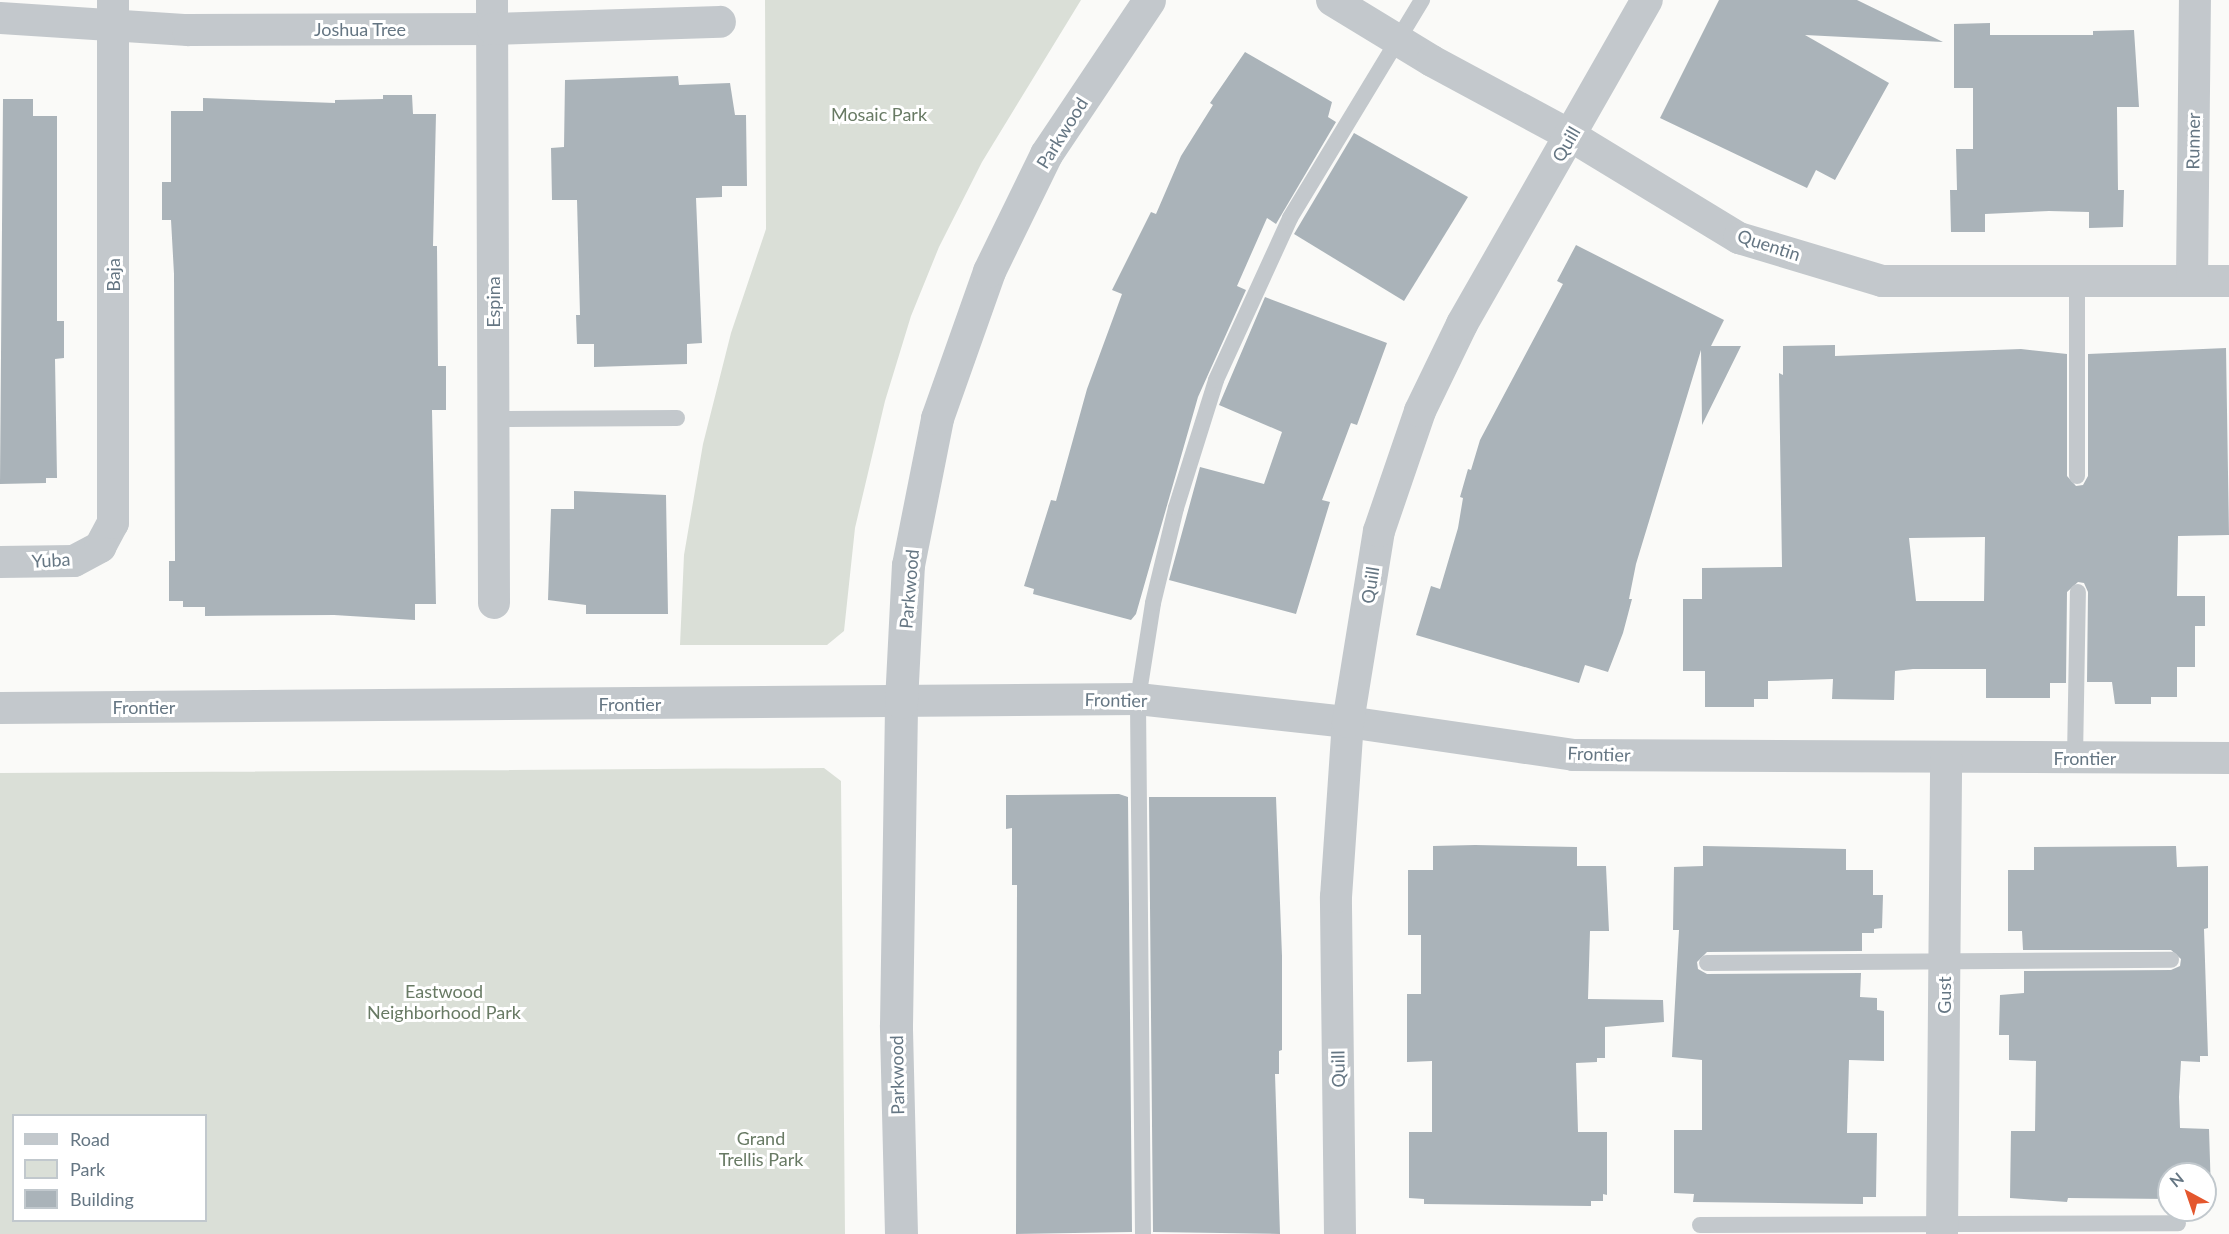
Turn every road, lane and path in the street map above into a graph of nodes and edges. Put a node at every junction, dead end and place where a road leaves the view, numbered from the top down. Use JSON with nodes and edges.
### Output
{"nodes":[{"id":1,"x":1149,"y":0,"type":"edge"},
{"id":2,"x":1332,"y":0,"type":"edge"},
{"id":3,"x":1422,"y":0,"type":"edge"},
{"id":4,"x":1647,"y":0,"type":"edge"},
{"id":5,"x":2195,"y":0,"type":"edge"},
{"id":6,"x":113,"y":12,"type":"edge"},
{"id":7,"x":492,"y":14,"type":"edge"},
{"id":8,"x":0,"y":18,"type":"edge"},
{"id":9,"x":720,"y":22,"type":"dead end"},
{"id":10,"x":1398,"y":40,"type":"junction"},
{"id":11,"x":1571,"y":136,"type":"junction"},
{"id":12,"x":2077,"y":281,"type":"junction"},
{"id":13,"x":2192,"y":281,"type":"junction"},
{"id":14,"x":2229,"y":281,"type":"edge"},
{"id":15,"x":677,"y":418,"type":"dead end"},
{"id":16,"x":493,"y":419,"type":"junction"},
{"id":17,"x":2077,"y":476,"type":"dead end"},
{"id":18,"x":100,"y":547,"type":"joint"},
{"id":19,"x":0,"y":562,"type":"edge"},
{"id":20,"x":2078,"y":592,"type":"dead end"},
{"id":21,"x":494,"y":603,"type":"dead end"},
{"id":22,"x":1138,"y":699,"type":"junction"},
{"id":23,"x":901,"y":702,"type":"junction"},
{"id":24,"x":0,"y":708,"type":"edge"},
{"id":25,"x":1348,"y":722,"type":"junction"},
{"id":26,"x":1946,"y":757,"type":"junction"},
{"id":27,"x":2075,"y":758,"type":"junction"},
{"id":28,"x":2229,"y":758,"type":"edge"},
{"id":29,"x":1944,"y":960,"type":"junction"},
{"id":30,"x":2171,"y":960,"type":"dead end"},
{"id":31,"x":1707,"y":963,"type":"dead end"},
{"id":32,"x":2178,"y":1223,"type":"dead end"},
{"id":33,"x":1700,"y":1225,"type":"dead end"},
{"id":34,"x":1942,"y":1230,"type":"edge"},
{"id":35,"x":901,"y":1234,"type":"edge"},
{"id":36,"x":1143,"y":1234,"type":"edge"},
{"id":37,"x":1340,"y":1234,"type":"edge"}],
"edges":[{"from":1,"to":23,"type":"street","name":"Parkwood"},
{"from":2,"to":10,"type":"street","name":"Quentin"},
{"from":3,"to":10,"type":"lane"},
{"from":4,"to":11,"type":"street","name":"Quill"},
{"from":5,"to":13,"type":"street","name":"Runner"},
{"from":6,"to":7,"type":"street","name":"Joshua Tree"},
{"from":6,"to":8,"type":"street","name":"Joshua Tree"},
{"from":6,"to":18,"type":"street","name":"Baja"},
{"from":7,"to":9,"type":"street","name":"Joshua Tree"},
{"from":7,"to":16,"type":"street","name":"Espina"},
{"from":10,"to":11,"type":"street","name":"Quentin"},
{"from":10,"to":22,"type":"lane"},
{"from":11,"to":12,"type":"street","name":"Quentin"},
{"from":11,"to":25,"type":"street","name":"Quill"},
{"from":12,"to":13,"type":"street","name":"Quentin"},
{"from":12,"to":17,"type":"lane"},
{"from":13,"to":14,"type":"street","name":"Quentin"},
{"from":15,"to":16,"type":"lane"},
{"from":16,"to":21,"type":"street","name":"Espina"},
{"from":18,"to":19,"type":"street","name":"Yuba"},
{"from":20,"to":27,"type":"lane"},
{"from":22,"to":23,"type":"street","name":"Frontier"},
{"from":22,"to":25,"type":"street","name":"Frontier"},
{"from":22,"to":36,"type":"lane"},
{"from":23,"to":24,"type":"street","name":"Frontier"},
{"from":23,"to":35,"type":"street","name":"Parkwood"},
{"from":25,"to":26,"type":"street","name":"Frontier"},
{"from":25,"to":37,"type":"street","name":"Quill"},
{"from":26,"to":27,"type":"street","name":"Frontier"},
{"from":26,"to":29,"type":"street","name":"Gust"},
{"from":27,"to":28,"type":"street","name":"Frontier"},
{"from":29,"to":30,"type":"lane"},
{"from":29,"to":31,"type":"lane"},
{"from":29,"to":34,"type":"street","name":"Gust"},
{"from":32,"to":34,"type":"lane"},
{"from":33,"to":34,"type":"lane"}]}
